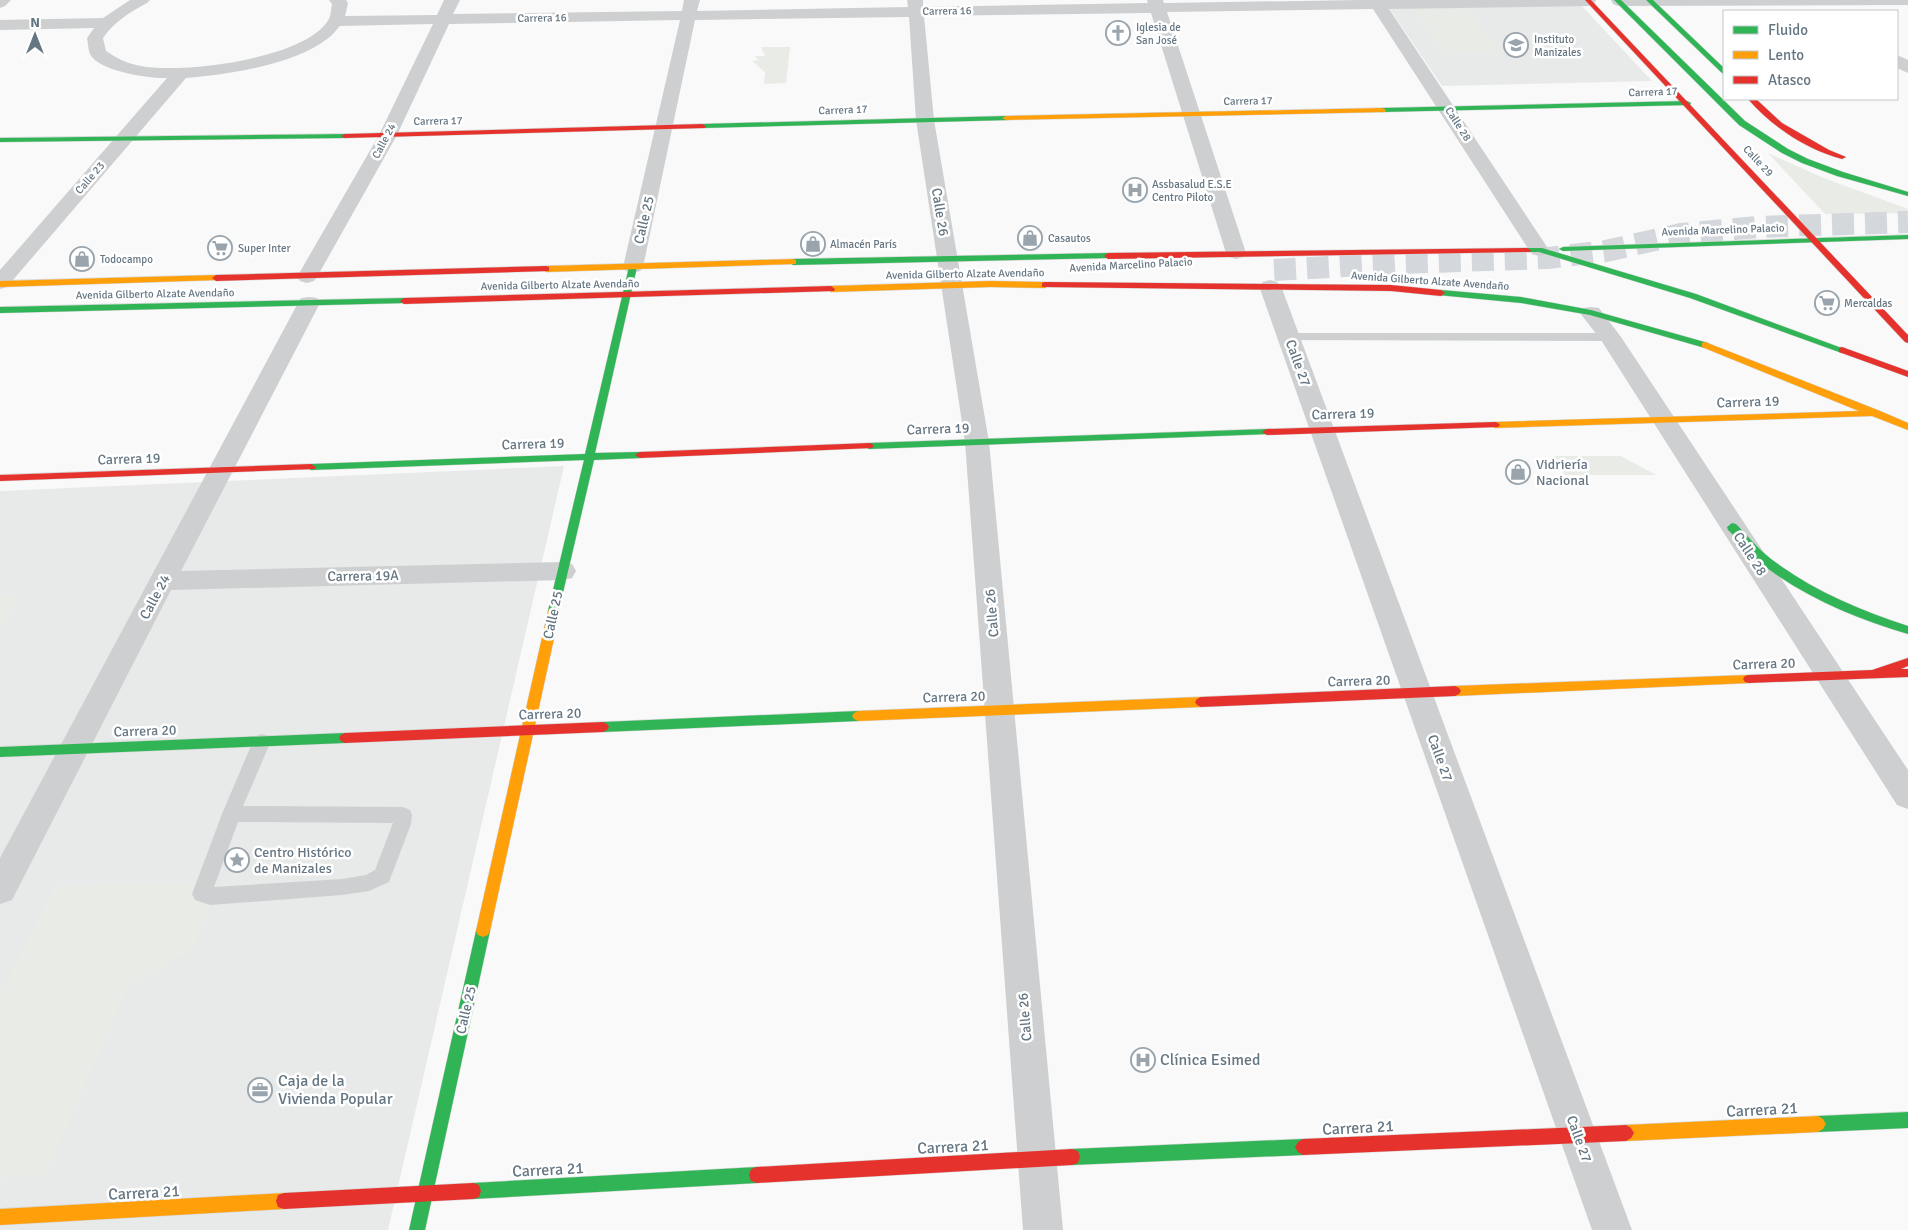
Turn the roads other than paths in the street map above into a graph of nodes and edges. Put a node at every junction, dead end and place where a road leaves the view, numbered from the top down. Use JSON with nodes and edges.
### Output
{"nodes":[{"id":1,"x":3,"y":0,"type":"edge"},
{"id":2,"x":142,"y":0,"type":"edge"},
{"id":3,"x":337,"y":0,"type":"edge"},
{"id":4,"x":452,"y":0,"type":"edge"},
{"id":5,"x":1588,"y":0,"type":"edge"},
{"id":6,"x":1824,"y":0,"type":"edge"},
{"id":7,"x":1908,"y":0,"type":"edge"},
{"id":8,"x":1617,"y":1,"type":"edge"},
{"id":9,"x":1650,"y":1,"type":"edge"},
{"id":10,"x":1377,"y":2,"type":"edge"},
{"id":11,"x":0,"y":3,"type":"edge"},
{"id":12,"x":1156,"y":4,"type":"edge"},
{"id":13,"x":915,"y":6,"type":"edge"},
{"id":14,"x":690,"y":8,"type":"edge"},
{"id":15,"x":1836,"y":10,"type":"edge"},
{"id":16,"x":442,"y":20,"type":"junction"},
{"id":17,"x":336,"y":21,"type":"junction"},
{"id":18,"x":105,"y":22,"type":"junction"},
{"id":19,"x":0,"y":25,"type":"edge"},
{"id":20,"x":1723,"y":71,"type":"edge"},
{"id":21,"x":181,"y":73,"type":"junction"},
{"id":22,"x":1753,"y":100,"type":"edge"},
{"id":23,"x":1687,"y":103,"type":"junction"},
{"id":24,"x":1449,"y":110,"type":"junction"},
{"id":25,"x":1193,"y":114,"type":"junction"},
{"id":26,"x":925,"y":120,"type":"junction"},
{"id":27,"x":665,"y":128,"type":"junction"},
{"id":28,"x":388,"y":135,"type":"junction"},
{"id":29,"x":126,"y":138,"type":"junction"},
{"id":30,"x":0,"y":140,"type":"edge"},
{"id":31,"x":1852,"y":161,"type":"dead end"},
{"id":32,"x":1908,"y":194,"type":"edge"},
{"id":33,"x":1908,"y":236,"type":"edge"},
{"id":34,"x":1816,"y":239,"type":"junction"},
{"id":35,"x":1539,"y":250,"type":"junction"},
{"id":36,"x":1236,"y":253,"type":"junction"},
{"id":37,"x":947,"y":258,"type":"junction"},
{"id":38,"x":633,"y":267,"type":"junction"},
{"id":39,"x":1186,"y":274,"type":"dead end"},
{"id":40,"x":307,"y":277,"type":"junction"},
{"id":41,"x":0,"y":284,"type":"edge"},
{"id":42,"x":990,"y":284,"type":"junction"},
{"id":43,"x":952,"y":285,"type":"junction"},
{"id":44,"x":1270,"y":286,"type":"junction"},
{"id":45,"x":628,"y":296,"type":"junction"},
{"id":46,"x":310,"y":303,"type":"junction"},
{"id":47,"x":0,"y":310,"type":"edge"},
{"id":48,"x":1591,"y":313,"type":"junction"},
{"id":49,"x":1288,"y":338,"type":"junction"},
{"id":50,"x":1610,"y":338,"type":"junction"},
{"id":51,"x":1908,"y":340,"type":"edge"},
{"id":52,"x":1908,"y":374,"type":"edge"},
{"id":53,"x":1877,"y":413,"type":"junction"},
{"id":54,"x":1663,"y":420,"type":"junction"},
{"id":55,"x":1908,"y":427,"type":"edge"},
{"id":56,"x":1322,"y":430,"type":"junction"},
{"id":57,"x":977,"y":442,"type":"junction"},
{"id":58,"x":589,"y":456,"type":"junction"},
{"id":59,"x":222,"y":470,"type":"junction"},
{"id":60,"x":0,"y":478,"type":"edge"},
{"id":61,"x":1732,"y":527,"type":"junction"},
{"id":62,"x":563,"y":571,"type":"junction"},
{"id":63,"x":163,"y":581,"type":"junction"},
{"id":64,"x":1908,"y":630,"type":"edge"},
{"id":65,"x":1908,"y":662,"type":"edge"},
{"id":66,"x":1908,"y":673,"type":"edge"},
{"id":67,"x":1872,"y":674,"type":"junction"},
{"id":68,"x":1830,"y":676,"type":"junction"},
{"id":69,"x":1417,"y":693,"type":"junction"},
{"id":70,"x":1000,"y":710,"type":"junction"},
{"id":71,"x":528,"y":730,"type":"junction"},
{"id":72,"x":262,"y":741,"type":"junction"},
{"id":73,"x":75,"y":749,"type":"junction"},
{"id":74,"x":0,"y":752,"type":"edge"},
{"id":75,"x":1908,"y":796,"type":"edge"},
{"id":76,"x":231,"y":814,"type":"junction"},
{"id":77,"x":0,"y":890,"type":"edge"},
{"id":78,"x":1908,"y":1120,"type":"edge"},
{"id":79,"x":1577,"y":1135,"type":"junction"},
{"id":80,"x":1037,"y":1159,"type":"junction"},
{"id":81,"x":425,"y":1193,"type":"junction"},
{"id":82,"x":0,"y":1217,"type":"edge"},
{"id":83,"x":417,"y":1230,"type":"edge"},
{"id":84,"x":1043,"y":1230,"type":"edge"},
{"id":85,"x":1612,"y":1230,"type":"edge"}],
"edges":[{"from":1,"to":11,"type":"street"},
{"from":2,"to":18,"type":"street"},
{"from":3,"to":17,"type":"street"},
{"from":4,"to":16,"type":"street","name":"Calle 24"},
{"from":5,"to":10,"type":"street","name":"Carrera 16"},
{"from":5,"to":23,"type":"main road","name":"Calle 29"},
{"from":6,"to":7,"type":"street"},
{"from":6,"to":9,"type":"street"},
{"from":6,"to":15,"type":"street"},
{"from":8,"to":9,"type":"street"},
{"from":8,"to":32,"type":"main road"},
{"from":9,"to":20,"type":"main road"},
{"from":10,"to":12,"type":"street","name":"Carrera 16"},
{"from":10,"to":24,"type":"street","name":"Calle 28"},
{"from":12,"to":13,"type":"street","name":"Carrera 16"},
{"from":12,"to":25,"type":"street"},
{"from":13,"to":14,"type":"street","name":"Carrera 16"},
{"from":13,"to":26,"type":"street","name":"Calle 26"},
{"from":14,"to":16,"type":"street","name":"Carrera 16"},
{"from":14,"to":27,"type":"street","name":"Calle 25"},
{"from":16,"to":17,"type":"street","name":"Carrera 16"},
{"from":16,"to":28,"type":"street","name":"Calle 24"},
{"from":17,"to":21,"type":"street"},
{"from":18,"to":19,"type":"street"},
{"from":18,"to":21,"type":"street"},
{"from":21,"to":29,"type":"street","name":"Calle 23"},
{"from":22,"to":31,"type":"main road"},
{"from":23,"to":24,"type":"main road","name":"Carrera 17"},
{"from":23,"to":34,"type":"main road","name":"Calle 29"},
{"from":24,"to":25,"type":"main road","name":"Carrera 17"},
{"from":24,"to":35,"type":"street","name":"Calle 28"},
{"from":25,"to":26,"type":"main road","name":"Carrera 17"},
{"from":25,"to":36,"type":"street"},
{"from":26,"to":27,"type":"main road","name":"Carrera 17"},
{"from":26,"to":37,"type":"street","name":"Calle 26"},
{"from":27,"to":28,"type":"main road","name":"Carrera 17"},
{"from":27,"to":38,"type":"street","name":"Calle 25"},
{"from":28,"to":29,"type":"main road","name":"Carrera 17"},
{"from":28,"to":40,"type":"street","name":"Calle 24"},
{"from":29,"to":30,"type":"main road","name":"Carrera 17"},
{"from":29,"to":41,"type":"street","name":"Calle 23"},
{"from":33,"to":34,"type":"main road","name":"Avenida Marcelino Palacio"},
{"from":34,"to":35,"type":"main road","name":"Avenida Marcelino Palacio"},
{"from":34,"to":51,"type":"main road","name":"Calle 29"},
{"from":35,"to":36,"type":"main road","name":"Avenida Gilberto Alzate Avendaño"},
{"from":35,"to":52,"type":"main road","name":"Avenida Gilberto Alzate Avendaño"},
{"from":36,"to":37,"type":"main road","name":"Avenida Gilberto Alzate Avendaño"},
{"from":37,"to":38,"type":"main road","name":"Avenida Gilberto Alzate Avendaño"},
{"from":37,"to":43,"type":"street","name":"Calle 26"},
{"from":38,"to":40,"type":"main road","name":"Avenida Gilberto Alzate Avendaño"},
{"from":38,"to":45,"type":"main road","name":"Calle 25"},
{"from":39,"to":42,"type":"main road","name":"Avenida Marcelino Palacio"},
{"from":40,"to":41,"type":"main road","name":"Avenida Gilberto Alzate Avendaño"},
{"from":42,"to":43,"type":"main road","name":"Avenida Gilberto Alzate Avendaño"},
{"from":42,"to":44,"type":"main road","name":"Avenida Gilberto Alzate Avendaño"},
{"from":43,"to":45,"type":"main road","name":"Avenida Gilberto Alzate Avendaño"},
{"from":43,"to":57,"type":"street","name":"Calle 26"},
{"from":44,"to":48,"type":"main road","name":"Avenida Gilberto Alzate Avendaño"},
{"from":44,"to":49,"type":"street","name":"Calle 27"},
{"from":45,"to":46,"type":"main road","name":"Avenida Gilberto Alzate Avendaño"},
{"from":45,"to":58,"type":"main road","name":"Calle 25"},
{"from":46,"to":47,"type":"main road","name":"Avenida Gilberto Alzate Avendaño"},
{"from":46,"to":59,"type":"street","name":"Calle 24"},
{"from":48,"to":50,"type":"street","name":"Calle 28"},
{"from":48,"to":53,"type":"main road","name":"Avenida Gilberto Alzate Avendaño"},
{"from":49,"to":50,"type":"lane"},
{"from":49,"to":56,"type":"street","name":"Calle 27"},
{"from":50,"to":54,"type":"street","name":"Calle 28"},
{"from":53,"to":54,"type":"main road","name":"Carrera 19"},
{"from":53,"to":55,"type":"main road","name":"Avenida Gilberto Alzate Avendaño"},
{"from":54,"to":56,"type":"main road","name":"Carrera 19"},
{"from":54,"to":61,"type":"street","name":"Calle 28"},
{"from":56,"to":57,"type":"main road","name":"Carrera 19"},
{"from":56,"to":69,"type":"street","name":"Calle 27"},
{"from":57,"to":58,"type":"main road","name":"Carrera 19"},
{"from":57,"to":70,"type":"street","name":"Calle 26"},
{"from":58,"to":59,"type":"main road","name":"Carrera 19"},
{"from":58,"to":62,"type":"main road","name":"Calle 25"},
{"from":59,"to":60,"type":"main road","name":"Carrera 19"},
{"from":59,"to":63,"type":"street","name":"Calle 24"},
{"from":61,"to":64,"type":"main road"},
{"from":61,"to":68,"type":"street","name":"Calle 28"},
{"from":62,"to":63,"type":"street","name":"Carrera 19A"},
{"from":62,"to":71,"type":"main road","name":"Calle 25"},
{"from":63,"to":73,"type":"street","name":"Calle 24"},
{"from":65,"to":67,"type":"main road","name":"Carrera 20"},
{"from":66,"to":67,"type":"main road"},
{"from":67,"to":68,"type":"main road","name":"Carrera 20"},
{"from":68,"to":69,"type":"main road","name":"Carrera 20"},
{"from":68,"to":75,"type":"street","name":"Calle 28"},
{"from":69,"to":70,"type":"main road","name":"Carrera 20"},
{"from":69,"to":79,"type":"street","name":"Calle 27"},
{"from":70,"to":71,"type":"main road","name":"Carrera 20"},
{"from":70,"to":80,"type":"street","name":"Calle 26"},
{"from":71,"to":72,"type":"main road","name":"Carrera 20"},
{"from":71,"to":81,"type":"main road","name":"Calle 25"},
{"from":72,"to":73,"type":"main road","name":"Carrera 20"},
{"from":72,"to":76,"type":"lane"},
{"from":73,"to":74,"type":"main road","name":"Carrera 20"},
{"from":73,"to":77,"type":"street","name":"Calle 24"},
{"from":76,"to":76,"type":"lane"},
{"from":78,"to":79,"type":"main road","name":"Carrera 21"},
{"from":79,"to":80,"type":"main road","name":"Carrera 21"},
{"from":79,"to":85,"type":"street","name":"Calle 27"},
{"from":80,"to":81,"type":"main road","name":"Carrera 21"},
{"from":80,"to":84,"type":"street","name":"Calle 26"},
{"from":81,"to":82,"type":"main road","name":"Carrera 21"},
{"from":81,"to":83,"type":"main road","name":"Calle 25"}]}
